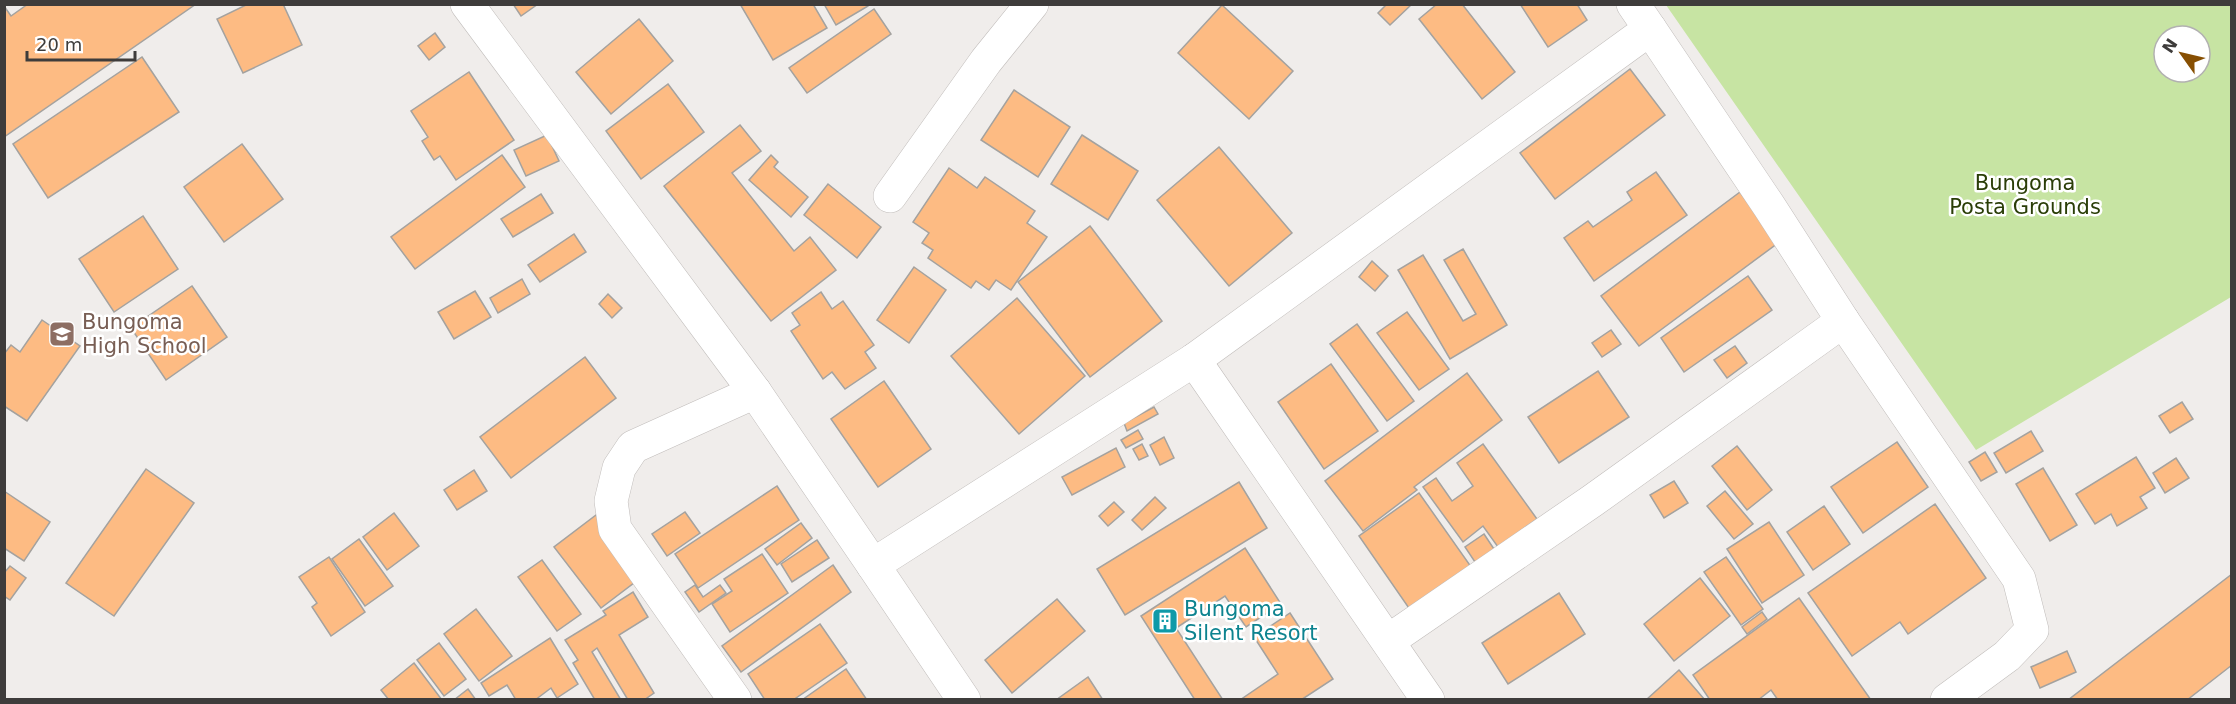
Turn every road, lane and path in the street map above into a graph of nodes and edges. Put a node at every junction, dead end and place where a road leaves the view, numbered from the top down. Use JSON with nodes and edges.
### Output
{"nodes":[{"id":1,"x":467,"y":4,"type":"edge"},
{"id":2,"x":1032,"y":4,"type":"edge"},
{"id":3,"x":1641,"y":17,"type":"edge"},
{"id":4,"x":890,"y":196,"type":"dead end"},
{"id":5,"x":1843,"y":321,"type":"junction"},
{"id":6,"x":1194,"y":360,"type":"junction"},
{"id":7,"x":755,"y":392,"type":"junction"},
{"id":8,"x":873,"y":565,"type":"junction"},
{"id":9,"x":1388,"y":641,"type":"junction"},
{"id":10,"x":735,"y":699,"type":"edge"},
{"id":11,"x":964,"y":699,"type":"edge"},
{"id":12,"x":1428,"y":699,"type":"edge"},
{"id":13,"x":1947,"y":699,"type":"edge"}],
"edges":[{"from":1,"to":7,"type":"street"},
{"from":2,"to":4,"type":"street"},
{"from":3,"to":5,"type":"street"},
{"from":3,"to":6,"type":"street"},
{"from":5,"to":9,"type":"street"},
{"from":5,"to":13,"type":"street"},
{"from":6,"to":8,"type":"street"},
{"from":6,"to":9,"type":"street"},
{"from":7,"to":8,"type":"street"},
{"from":7,"to":10,"type":"street"},
{"from":8,"to":11,"type":"street"},
{"from":9,"to":12,"type":"street"}]}
